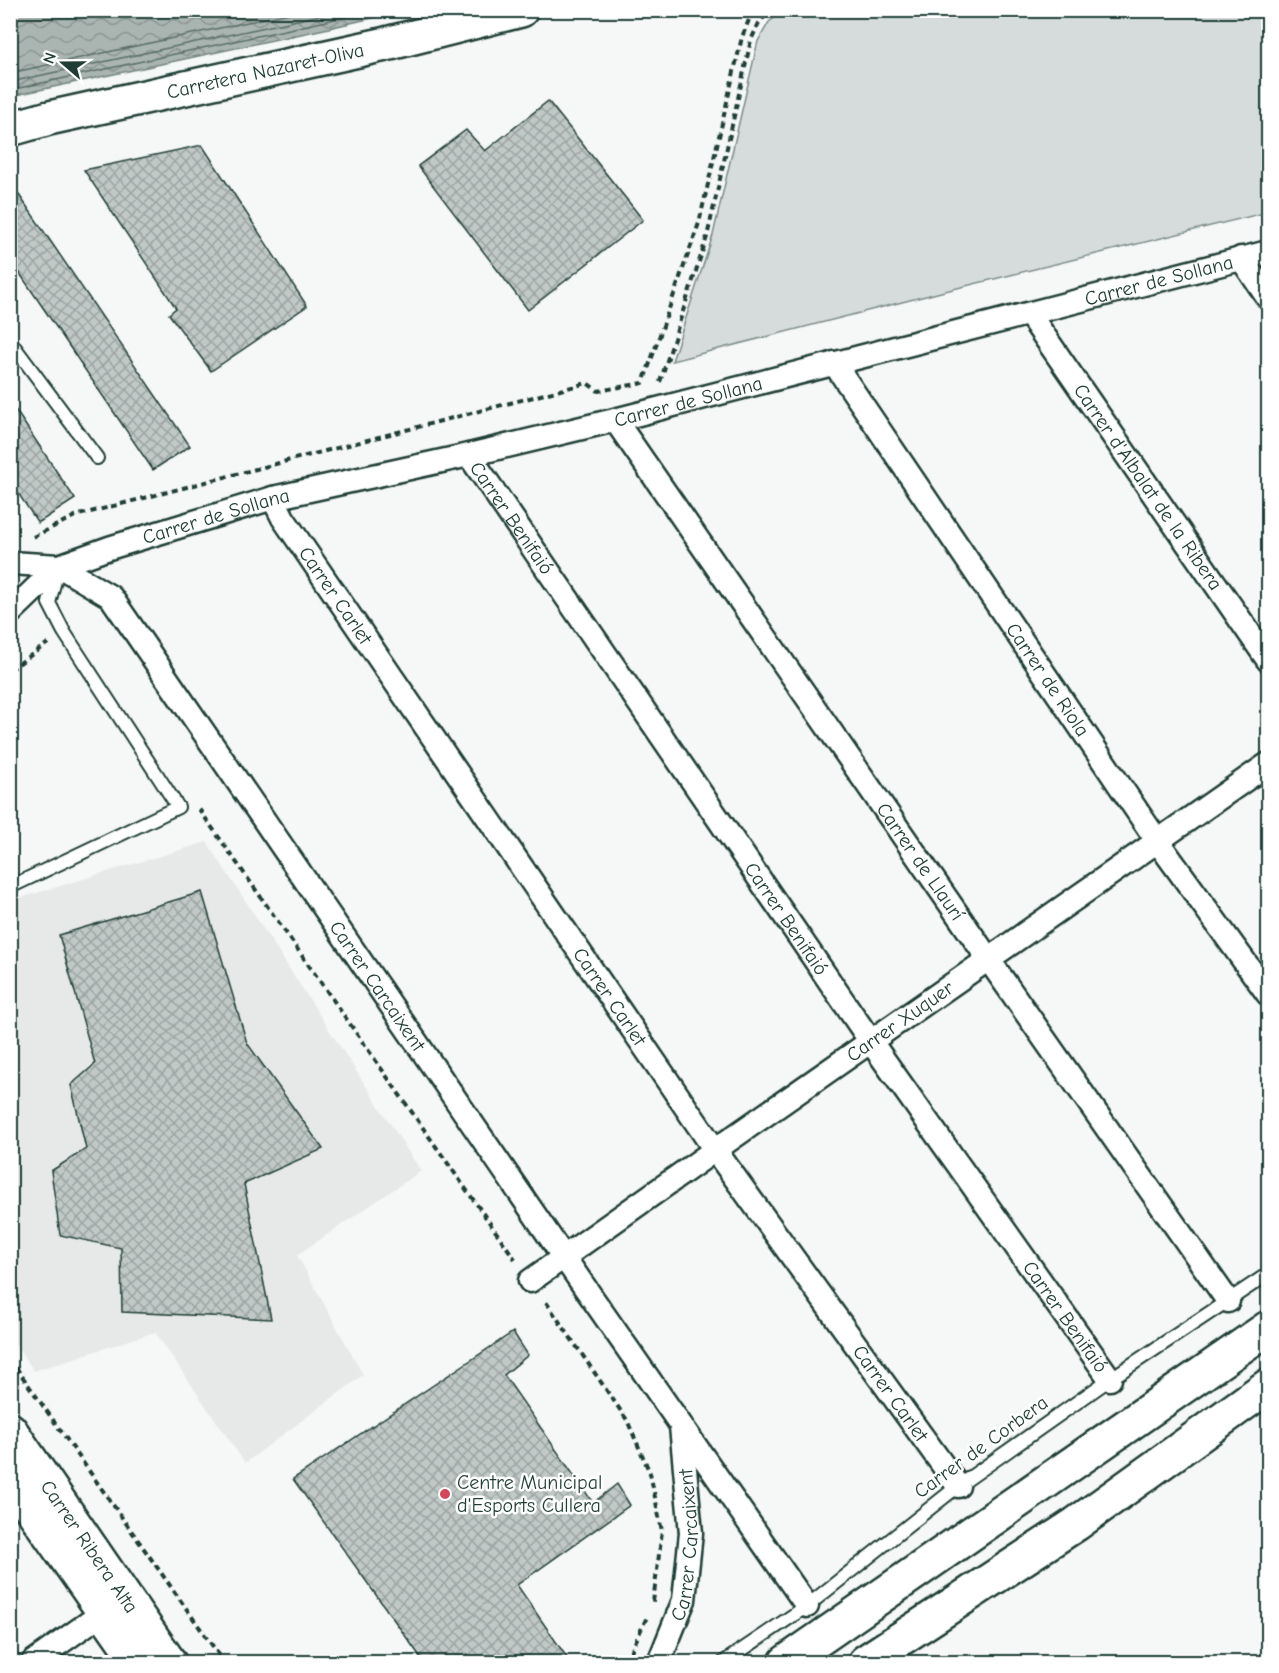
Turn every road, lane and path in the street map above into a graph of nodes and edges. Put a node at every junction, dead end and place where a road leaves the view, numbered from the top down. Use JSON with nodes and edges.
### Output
{"nodes":[{"id":1,"x":521,"y":10,"type":"edge"},
{"id":2,"x":753,"y":10,"type":"edge"},
{"id":3,"x":770,"y":10,"type":"edge"},
{"id":4,"x":10,"y":129,"type":"edge"},
{"id":5,"x":1269,"y":252,"type":"edge"},
{"id":6,"x":1241,"y":258,"type":"junction"},
{"id":7,"x":1269,"y":298,"type":"edge"},
{"id":8,"x":1029,"y":314,"type":"junction"},
{"id":9,"x":10,"y":341,"type":"edge"},
{"id":10,"x":834,"y":363,"type":"junction"},
{"id":11,"x":651,"y":410,"type":"junction"},
{"id":12,"x":615,"y":420,"type":"junction"},
{"id":13,"x":469,"y":455,"type":"junction"},
{"id":14,"x":97,"y":458,"type":"dead end"},
{"id":15,"x":273,"y":498,"type":"junction"},
{"id":16,"x":27,"y":540,"type":"dead end"},
{"id":17,"x":10,"y":563,"type":"edge"},
{"id":18,"x":58,"y":566,"type":"junction"},
{"id":19,"x":10,"y":613,"type":"edge"},
{"id":20,"x":64,"y":632,"type":"junction"},
{"id":21,"x":1269,"y":660,"type":"edge"},
{"id":22,"x":10,"y":669,"type":"edge"},
{"id":23,"x":1269,"y":764,"type":"edge"},
{"id":24,"x":195,"y":803,"type":"dead end"},
{"id":25,"x":1158,"y":842,"type":"junction"},
{"id":26,"x":10,"y":887,"type":"edge"},
{"id":27,"x":989,"y":960,"type":"junction"},
{"id":28,"x":1269,"y":994,"type":"edge"},
{"id":29,"x":871,"y":1042,"type":"junction"},
{"id":30,"x":714,"y":1150,"type":"junction"},
{"id":31,"x":563,"y":1256,"type":"junction"},
{"id":32,"x":1269,"y":1274,"type":"edge"},
{"id":33,"x":530,"y":1281,"type":"junction"},
{"id":34,"x":1228,"y":1301,"type":"junction"},
{"id":35,"x":1269,"y":1328,"type":"edge"},
{"id":36,"x":10,"y":1359,"type":"edge"},
{"id":37,"x":1110,"y":1379,"type":"junction"},
{"id":38,"x":1269,"y":1386,"type":"edge"},
{"id":39,"x":681,"y":1424,"type":"junction"},
{"id":40,"x":10,"y":1430,"type":"edge"},
{"id":41,"x":10,"y":1478,"type":"edge"},
{"id":42,"x":958,"y":1486,"type":"junction"},
{"id":43,"x":807,"y":1606,"type":"junction"},
{"id":44,"x":104,"y":1612,"type":"junction"},
{"id":45,"x":33,"y":1662,"type":"edge"},
{"id":46,"x":139,"y":1662,"type":"edge"},
{"id":47,"x":169,"y":1662,"type":"edge"},
{"id":48,"x":224,"y":1662,"type":"edge"},
{"id":49,"x":626,"y":1662,"type":"edge"},
{"id":50,"x":659,"y":1662,"type":"edge"},
{"id":51,"x":724,"y":1662,"type":"edge"},
{"id":52,"x":786,"y":1662,"type":"edge"},
{"id":53,"x":865,"y":1662,"type":"edge"}],
"edges":[{"from":1,"to":4,"type":"street","name":"Carretera Nazaret-Oliva"},
{"from":2,"to":16,"type":"path"},
{"from":3,"to":11,"type":"path"},
{"from":5,"to":6,"type":"street","name":"Carrer de Sollana"},
{"from":6,"to":7,"type":"street"},
{"from":6,"to":8,"type":"street","name":"Carrer de Sollana"},
{"from":8,"to":10,"type":"street","name":"Carrer de Sollana"},
{"from":8,"to":21,"type":"street","name":"Carrer d'Albalat de la Ribera"},
{"from":9,"to":14,"type":"lane"},
{"from":10,"to":11,"type":"street","name":"Carrer de Sollana"},
{"from":10,"to":25,"type":"street","name":"Carrer de Riola"},
{"from":11,"to":12,"type":"street","name":"Carrer de Sollana"},
{"from":12,"to":13,"type":"street","name":"Carrer de Sollana"},
{"from":12,"to":27,"type":"street","name":"Carrer de Llaurí"},
{"from":13,"to":15,"type":"street","name":"Carrer de Sollana"},
{"from":13,"to":29,"type":"street","name":"Carrer Benifaió"},
{"from":15,"to":18,"type":"street","name":"Carrer de Sollana"},
{"from":15,"to":30,"type":"street","name":"Carrer Carlet"},
{"from":17,"to":18,"type":"street"},
{"from":18,"to":19,"type":"street"},
{"from":18,"to":20,"type":"lane"},
{"from":18,"to":31,"type":"street","name":"Carrer Carcaixent"},
{"from":20,"to":22,"type":"path"},
{"from":20,"to":26,"type":"lane"},
{"from":23,"to":25,"type":"street","name":"Carrer Xuquer"},
{"from":24,"to":33,"type":"path"},
{"from":25,"to":27,"type":"street","name":"Carrer Xuquer"},
{"from":25,"to":28,"type":"street","name":"Carrer de Riola"},
{"from":27,"to":29,"type":"street","name":"Carrer Xuquer"},
{"from":27,"to":34,"type":"street","name":"Carrer de Llaurí"},
{"from":29,"to":30,"type":"street","name":"Carrer Xuquer"},
{"from":29,"to":37,"type":"street","name":"Carrer Benifaió"},
{"from":30,"to":31,"type":"street","name":"Carrer Xuquer"},
{"from":30,"to":42,"type":"street","name":"Carrer Carlet"},
{"from":31,"to":33,"type":"street","name":"Carrer Xuquer"},
{"from":31,"to":39,"type":"street","name":"Carrer Carcaixent"},
{"from":32,"to":34,"type":"lane","name":"Carrer de Corbera"},
{"from":33,"to":49,"type":"path"},
{"from":34,"to":37,"type":"lane","name":"Carrer de Corbera"},
{"from":35,"to":52,"type":"street"},
{"from":36,"to":48,"type":"path"},
{"from":37,"to":42,"type":"lane","name":"Carrer de Corbera"},
{"from":38,"to":53,"type":"street"},
{"from":39,"to":43,"type":"street","name":"Carrer Carcaixent"},
{"from":39,"to":50,"type":"street","name":"Carrer Carcaixent"},
{"from":40,"to":47,"type":"street","name":"Carrer Ribera Alta"},
{"from":41,"to":44,"type":"street","name":"Carrer Ribera Alta"},
{"from":42,"to":43,"type":"lane","name":"Carrer de Corbera"},
{"from":43,"to":51,"type":"lane","name":"Carrer de Corbera"},
{"from":44,"to":45,"type":"street"},
{"from":44,"to":46,"type":"street","name":"Carrer Ribera Alta"}]}
